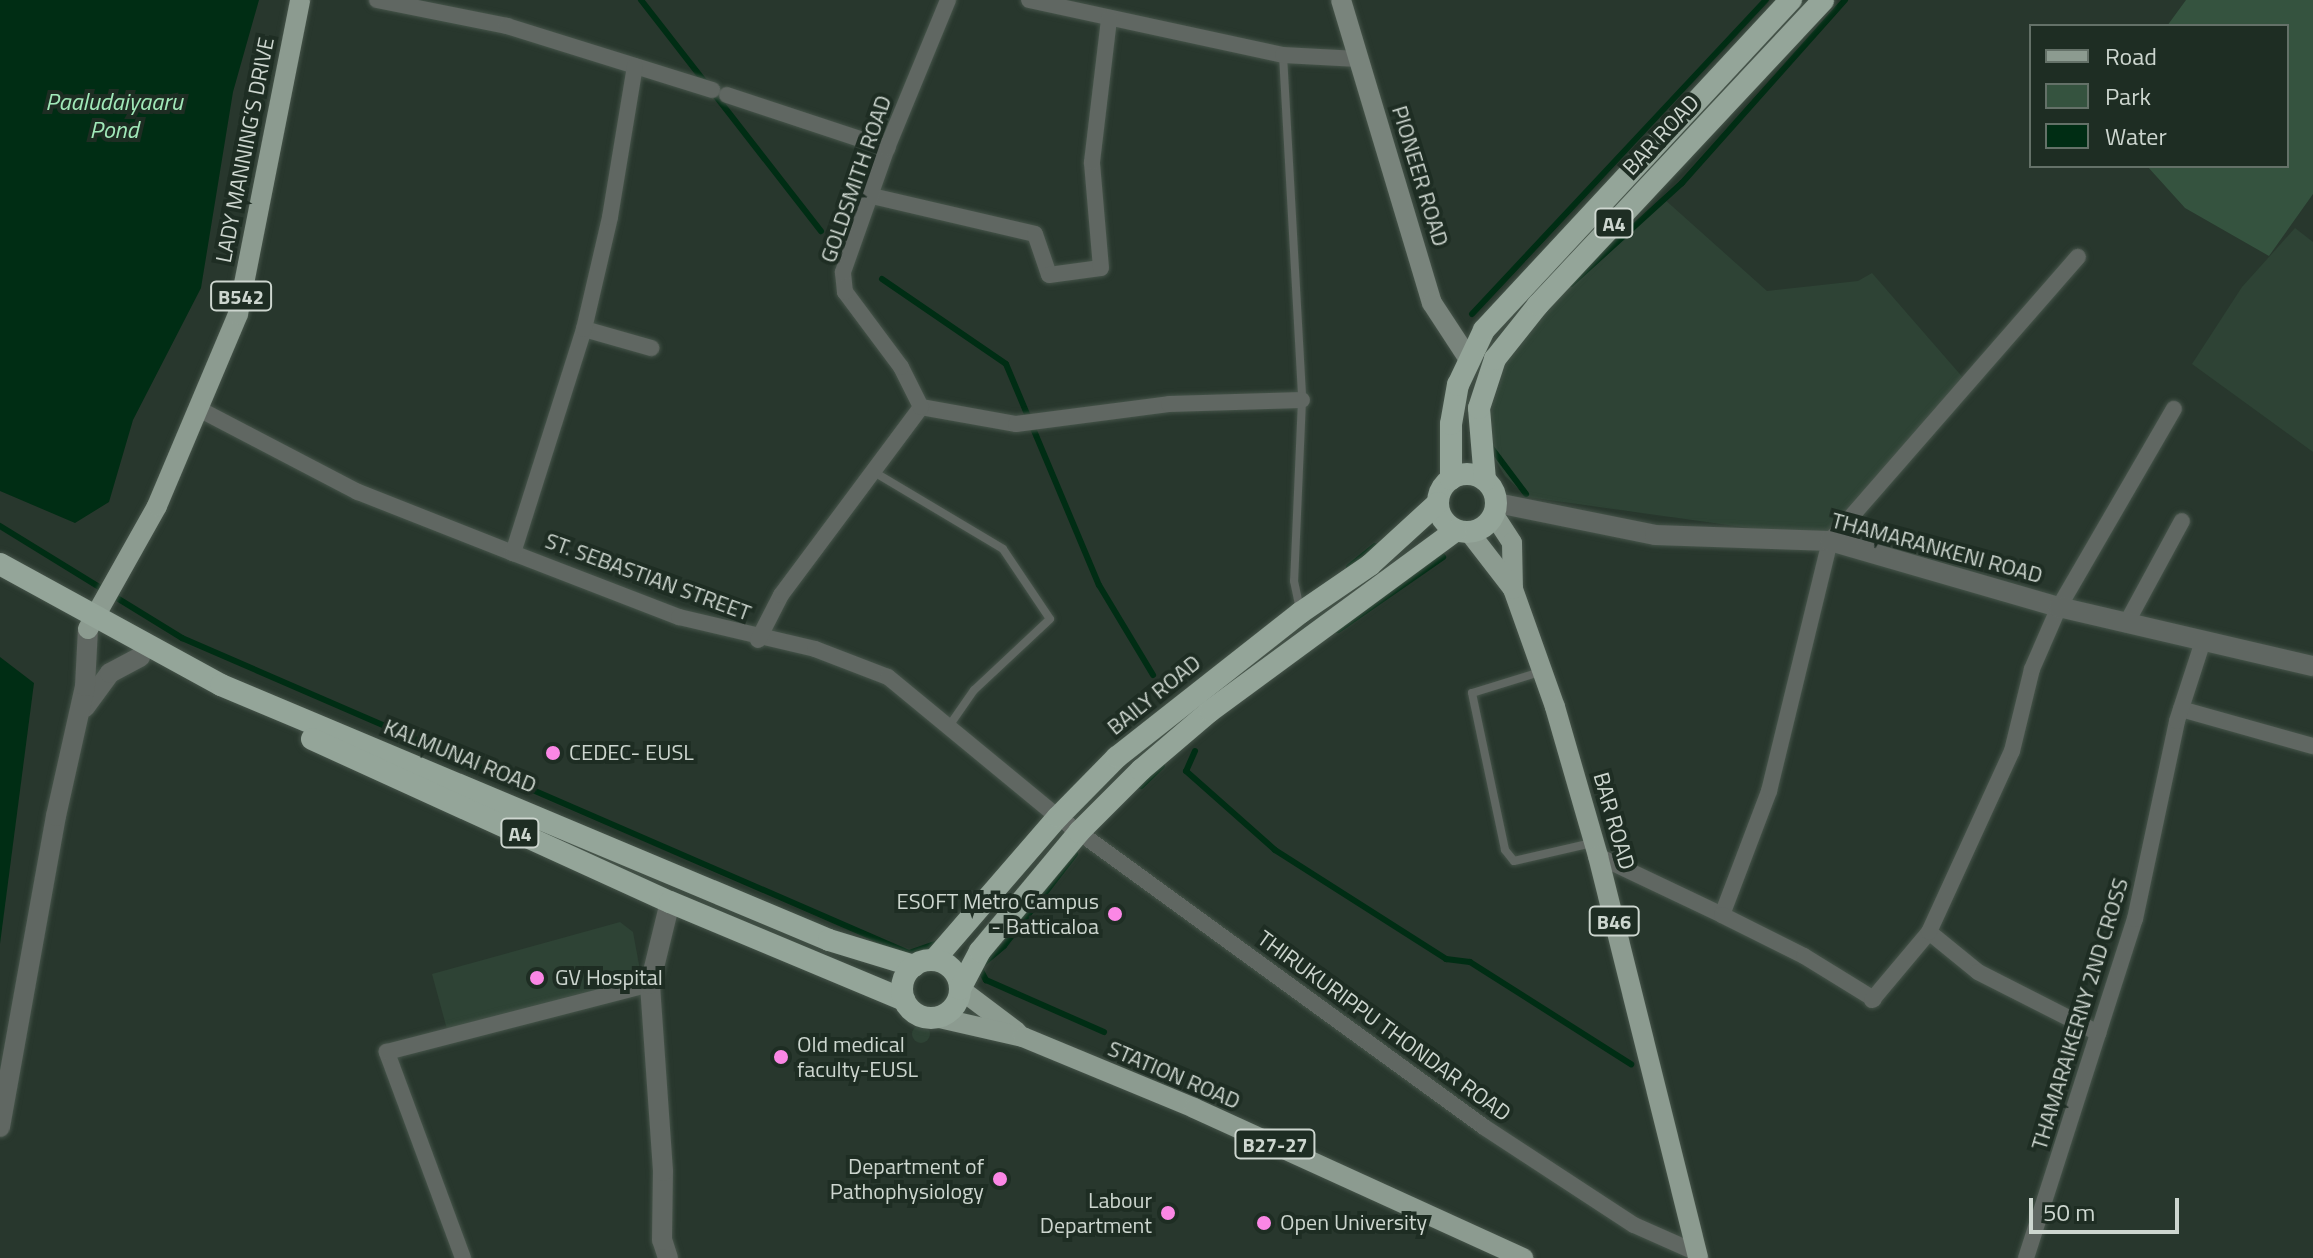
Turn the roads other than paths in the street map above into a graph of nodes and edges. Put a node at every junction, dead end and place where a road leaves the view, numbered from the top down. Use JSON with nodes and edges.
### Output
{"nodes":[{"id":1,"x":300,"y":0,"type":"edge"},
{"id":2,"x":377,"y":0,"type":"edge"},
{"id":3,"x":948,"y":0,"type":"edge"},
{"id":4,"x":1029,"y":0,"type":"edge"},
{"id":5,"x":1341,"y":0,"type":"edge"},
{"id":6,"x":1791,"y":0,"type":"edge"},
{"id":7,"x":1823,"y":0,"type":"edge"},
{"id":8,"x":1109,"y":19,"type":"junction"},
{"id":9,"x":1283,"y":55,"type":"junction"},
{"id":10,"x":1358,"y":59,"type":"junction"},
{"id":11,"x":635,"y":66,"type":"junction"},
{"id":12,"x":887,"y":148,"type":"junction"},
{"id":13,"x":872,"y":196,"type":"junction"},
{"id":14,"x":2078,"y":257,"type":"dead end"},
{"id":15,"x":584,"y":329,"type":"junction"},
{"id":16,"x":651,"y":348,"type":"dead end"},
{"id":17,"x":1468,"y":358,"type":"junction"},
{"id":18,"x":1302,"y":400,"type":"junction"},
{"id":19,"x":921,"y":407,"type":"junction"},
{"id":20,"x":199,"y":409,"type":"junction"},
{"id":21,"x":2174,"y":409,"type":"dead end"},
{"id":22,"x":874,"y":472,"type":"junction"},
{"id":23,"x":1451,"y":479,"type":"junction"},
{"id":24,"x":1485,"y":480,"type":"junction"},
{"id":25,"x":1438,"y":503,"type":"junction"},
{"id":26,"x":1495,"y":509,"type":"junction"},
{"id":27,"x":2182,"y":521,"type":"dead end"},
{"id":28,"x":1462,"y":531,"type":"junction"},
{"id":29,"x":1830,"y":541,"type":"junction"},
{"id":30,"x":513,"y":553,"type":"junction"},
{"id":31,"x":0,"y":564,"type":"edge"},
{"id":32,"x":122,"y":572,"type":"junction"},
{"id":33,"x":0,"y":577,"type":"edge"},
{"id":34,"x":1513,"y":589,"type":"junction"},
{"id":35,"x":63,"y":600,"type":"junction"},
{"id":36,"x":2059,"y":607,"type":"junction"},
{"id":37,"x":1300,"y":613,"type":"junction"},
{"id":38,"x":91,"y":624,"type":"junction"},
{"id":39,"x":2126,"y":624,"type":"junction"},
{"id":40,"x":758,"y":640,"type":"junction"},
{"id":41,"x":2203,"y":641,"type":"junction"},
{"id":42,"x":140,"y":657,"type":"junction"},
{"id":43,"x":2313,"y":666,"type":"edge"},
{"id":44,"x":1540,"y":672,"type":"junction"},
{"id":45,"x":2181,"y":709,"type":"junction"},
{"id":46,"x":78,"y":717,"type":"junction"},
{"id":47,"x":947,"y":729,"type":"junction"},
{"id":48,"x":2313,"y":746,"type":"edge"},
{"id":49,"x":1058,"y":817,"type":"junction"},
{"id":50,"x":1079,"y":832,"type":"junction"},
{"id":51,"x":1595,"y":850,"type":"junction"},
{"id":52,"x":670,"y":902,"type":"junction"},
{"id":53,"x":1722,"y":915,"type":"junction"},
{"id":54,"x":1929,"y":932,"type":"junction"},
{"id":55,"x":924,"y":963,"type":"junction"},
{"id":56,"x":650,"y":984,"type":"junction"},
{"id":57,"x":960,"y":989,"type":"junction"},
{"id":58,"x":904,"y":1000,"type":"junction"},
{"id":59,"x":935,"y":1017,"type":"junction"},
{"id":60,"x":2098,"y":1033,"type":"junction"},
{"id":61,"x":1023,"y":1037,"type":"junction"},
{"id":62,"x":0,"y":1127,"type":"edge"},
{"id":63,"x":1696,"y":1255,"type":"edge"},
{"id":64,"x":463,"y":1258,"type":"edge"},
{"id":65,"x":668,"y":1258,"type":"edge"},
{"id":66,"x":1523,"y":1258,"type":"edge"},
{"id":67,"x":2026,"y":1258,"type":"edge"}],
"edges":[{"from":1,"to":20,"type":"main road","name":"LADY MANNING’S DRIVE","number":"B542"},
{"from":2,"to":11,"type":"street"},
{"from":3,"to":12,"type":"street","name":"GOLDSMITH ROAD"},
{"from":4,"to":8,"type":"street"},
{"from":5,"to":10,"type":"main road","name":"PIONEER ROAD"},
{"from":6,"to":17,"type":"highway","name":"BAR ROAD","number":"A4"},
{"from":7,"to":24,"type":"highway","name":"BAR ROAD","number":"A4"},
{"from":8,"to":9,"type":"street"},
{"from":8,"to":13,"type":"street"},
{"from":9,"to":10,"type":"street"},
{"from":9,"to":18,"type":"lane"},
{"from":10,"to":17,"type":"main road","name":"PIONEER ROAD"},
{"from":11,"to":12,"type":"street"},
{"from":11,"to":15,"type":"street"},
{"from":12,"to":13,"type":"street","name":"GOLDSMITH ROAD"},
{"from":13,"to":19,"type":"street","name":"GOLDSMITH ROAD"},
{"from":14,"to":29,"type":"street"},
{"from":15,"to":16,"type":"street"},
{"from":15,"to":30,"type":"street"},
{"from":17,"to":23,"type":"highway","name":"BAR ROAD","number":"A4"},
{"from":18,"to":19,"type":"street"},
{"from":18,"to":37,"type":"lane"},
{"from":19,"to":22,"type":"street"},
{"from":20,"to":30,"type":"street","name":"ST. SEBASTIAN STREET"},
{"from":20,"to":32,"type":"main road","name":"LADY MANNING’S DRIVE","number":"B542"},
{"from":21,"to":36,"type":"street"},
{"from":22,"to":40,"type":"street"},
{"from":22,"to":47,"type":"lane"},
{"from":23,"to":24,"type":"highway"},
{"from":23,"to":25,"type":"highway"},
{"from":24,"to":26,"type":"highway"},
{"from":25,"to":28,"type":"highway"},
{"from":25,"to":37,"type":"highway","name":"BAILY ROAD"},
{"from":26,"to":28,"type":"highway"},
{"from":26,"to":29,"type":"street","name":"THAMARANKENI ROAD"},
{"from":26,"to":34,"type":"main road","name":"BAR ROAD","number":"B46"},
{"from":27,"to":39,"type":"street"},
{"from":28,"to":34,"type":"main road","name":"BAR ROAD","number":"B46"},
{"from":28,"to":50,"type":"highway"},
{"from":29,"to":36,"type":"street","name":"THAMARANKENI ROAD"},
{"from":29,"to":53,"type":"street"},
{"from":30,"to":40,"type":"street","name":"ST. SEBASTIAN STREET"},
{"from":31,"to":35,"type":"highway","name":"KALMUNAI ROAD","number":"A4"},
{"from":32,"to":35,"type":"main road","name":"LADY MANNING’S DRIVE","number":"B542"},
{"from":32,"to":38,"type":"main road","name":"LADY MANNING’S DRIVE","number":"B542"},
{"from":33,"to":38,"type":"highway","name":"KALMUNAI ROAD","number":"A4"},
{"from":34,"to":44,"type":"main road","name":"BAR ROAD","number":"B46"},
{"from":35,"to":38,"type":"highway","name":"KALMUNAI ROAD","number":"A4"},
{"from":36,"to":39,"type":"street","name":"THAMARANKENI ROAD"},
{"from":36,"to":54,"type":"street"},
{"from":37,"to":49,"type":"highway","name":"BAILY ROAD"},
{"from":38,"to":42,"type":"highway","name":"KALMUNAI ROAD","number":"A4"},
{"from":38,"to":46,"type":"street"},
{"from":38,"to":55,"type":"highway","name":"KALMUNAI ROAD","number":"A4"},
{"from":39,"to":41,"type":"street","name":"THAMARANKENI ROAD"},
{"from":40,"to":47,"type":"street","name":"ST. SEBASTIAN STREET"},
{"from":41,"to":43,"type":"street","name":"THAMARANKENI ROAD"},
{"from":41,"to":45,"type":"street","name":"THAMARAIKERNY 2ND CROSS"},
{"from":42,"to":46,"type":"street"},
{"from":42,"to":52,"type":"highway","name":"KALMUNAI ROAD","number":"A4"},
{"from":44,"to":51,"type":"main road","name":"BAR ROAD","number":"B46"},
{"from":44,"to":51,"type":"lane"},
{"from":45,"to":48,"type":"street"},
{"from":45,"to":60,"type":"street","name":"THAMARAIKERNY 2ND CROSS"},
{"from":46,"to":62,"type":"street"},
{"from":47,"to":49,"type":"street","name":"ST. SEBASTIAN STREET"},
{"from":49,"to":50,"type":"street","name":"THIRUKURIPPU THONDAR ROAD"},
{"from":49,"to":55,"type":"highway","name":"BAILY ROAD"},
{"from":50,"to":57,"type":"highway"},
{"from":50,"to":63,"type":"street","name":"THIRUKURIPPU THONDAR ROAD"},
{"from":51,"to":53,"type":"street"},
{"from":51,"to":63,"type":"main road","name":"BAR ROAD","number":"B46"},
{"from":52,"to":56,"type":"street"},
{"from":52,"to":58,"type":"highway","name":"KALMUNAI ROAD","number":"A4"},
{"from":53,"to":54,"type":"street"},
{"from":54,"to":60,"type":"street"},
{"from":55,"to":57,"type":"highway"},
{"from":55,"to":58,"type":"highway"},
{"from":56,"to":64,"type":"street"},
{"from":56,"to":65,"type":"street"},
{"from":57,"to":59,"type":"highway"},
{"from":57,"to":61,"type":"main road","name":"STATION ROAD","number":"B27-27"},
{"from":58,"to":59,"type":"highway"},
{"from":59,"to":61,"type":"main road","name":"STATION ROAD","number":"B27-27"},
{"from":60,"to":67,"type":"street","name":"THAMARAIKERNY 2ND CROSS"},
{"from":61,"to":66,"type":"main road","name":"STATION ROAD","number":"B27-27"}]}
